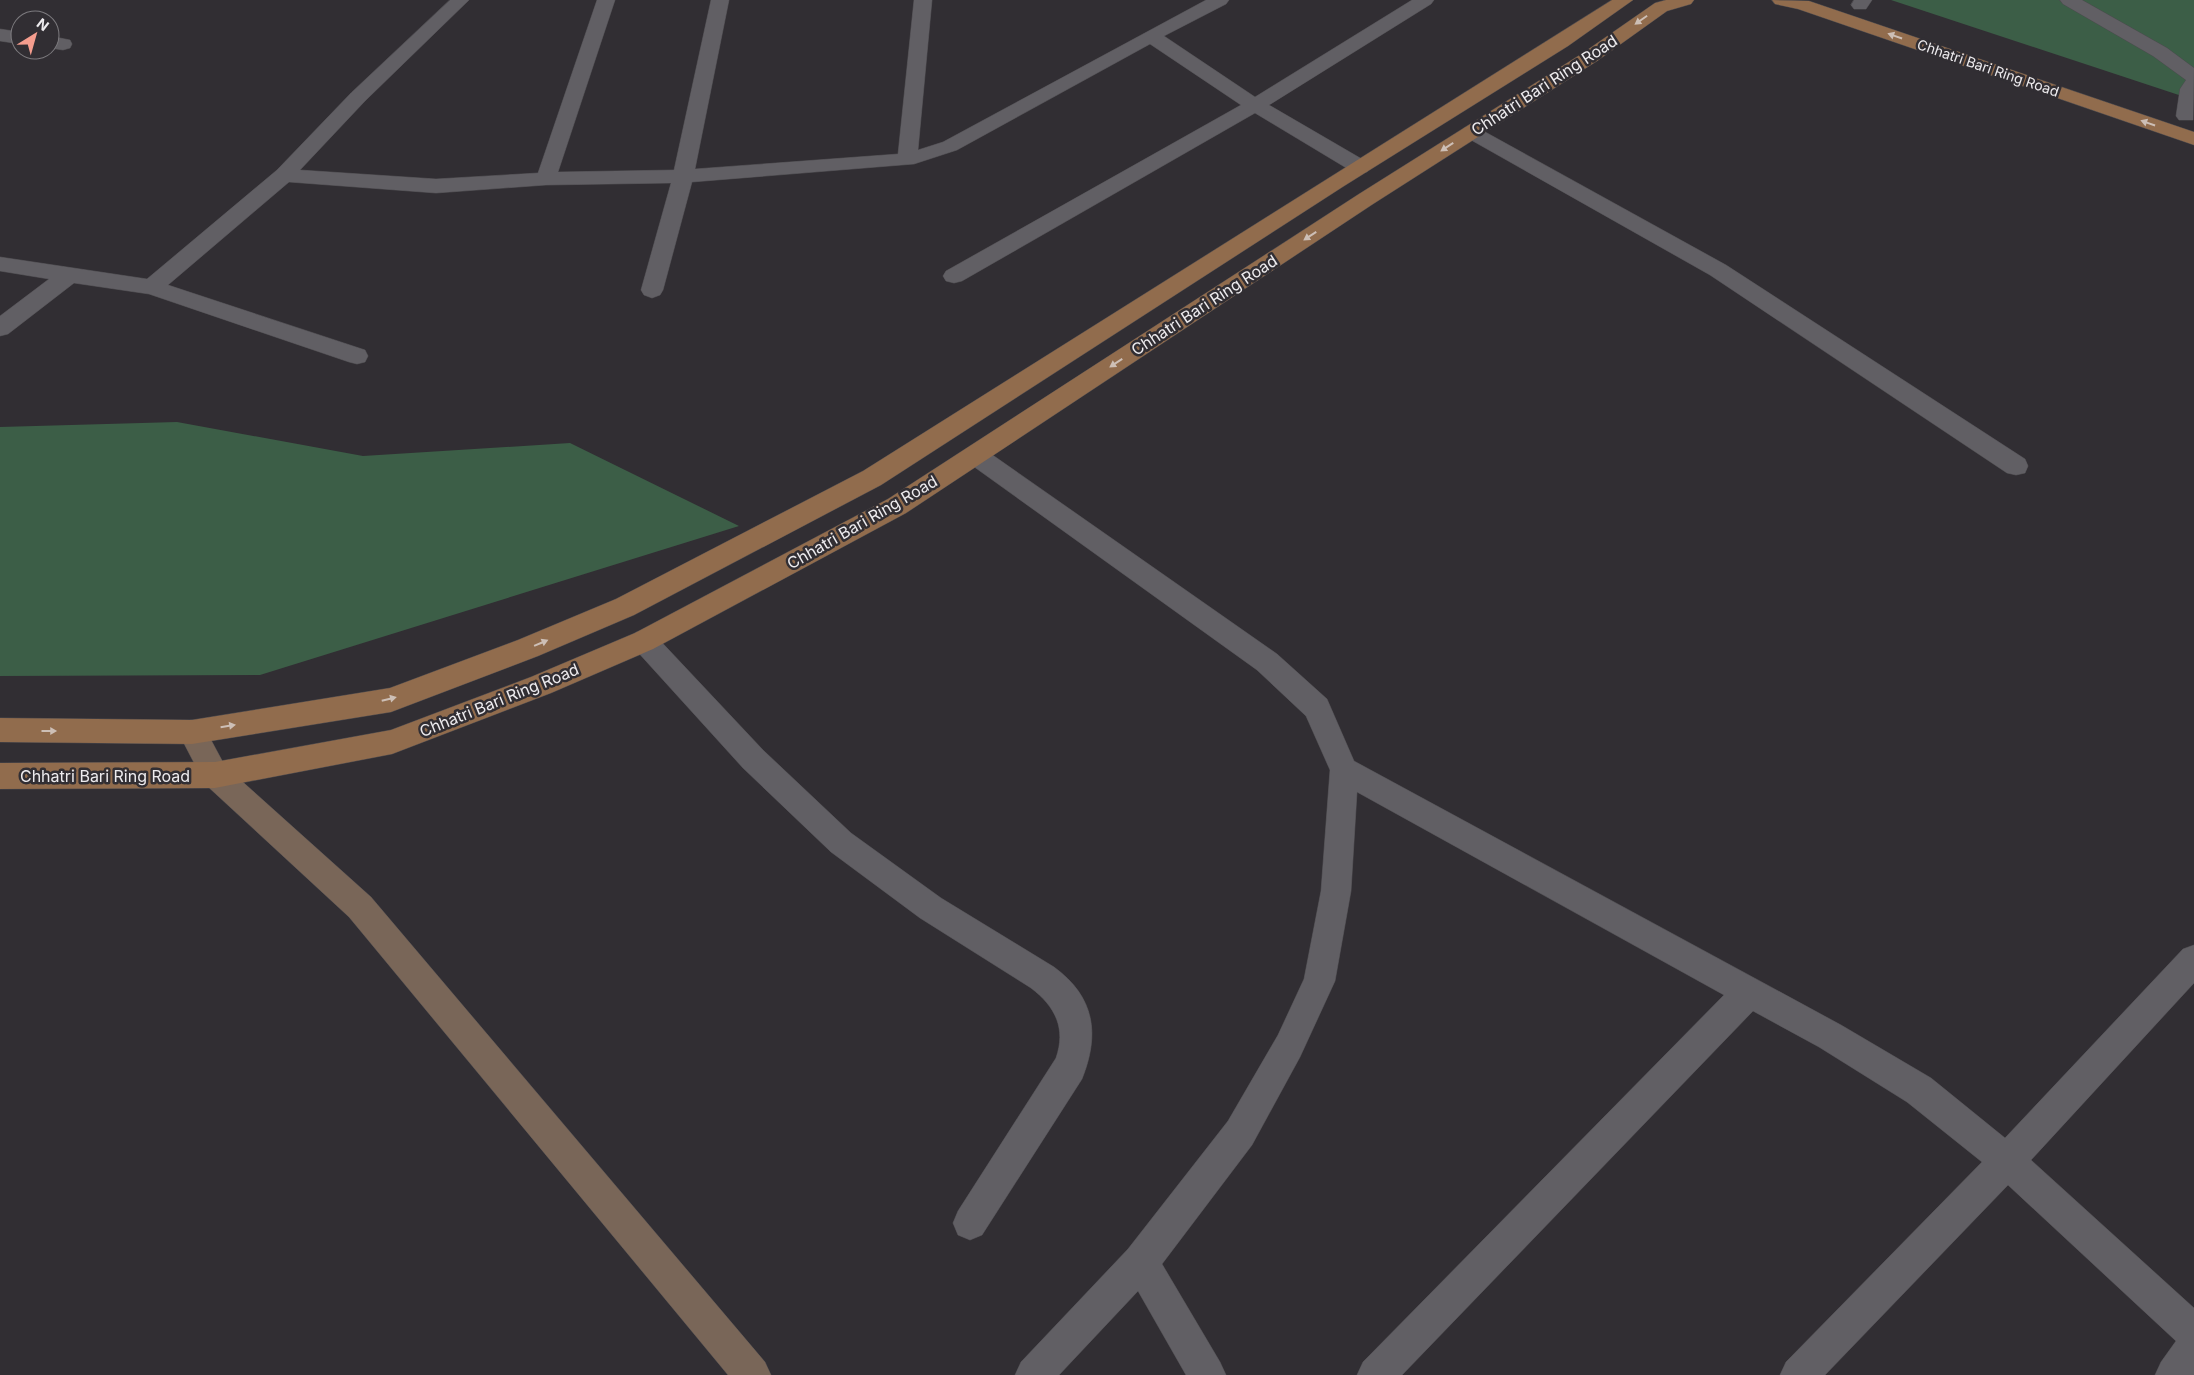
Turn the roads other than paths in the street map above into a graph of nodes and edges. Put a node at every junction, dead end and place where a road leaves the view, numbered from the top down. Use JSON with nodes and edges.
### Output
{"nodes":[{"id":1,"x":460,"y":0,"type":"edge"},
{"id":2,"x":606,"y":0,"type":"edge"},
{"id":3,"x":720,"y":0,"type":"edge"},
{"id":4,"x":922,"y":0,"type":"edge"},
{"id":5,"x":1220,"y":0,"type":"edge"},
{"id":6,"x":1424,"y":0,"type":"edge"},
{"id":7,"x":1624,"y":0,"type":"edge"},
{"id":8,"x":1685,"y":0,"type":"edge"},
{"id":9,"x":1781,"y":0,"type":"edge"},
{"id":10,"x":2068,"y":0,"type":"edge"},
{"id":11,"x":1856,"y":2,"type":"edge"},
{"id":12,"x":1888,"y":15,"type":"dead end"},
{"id":13,"x":1151,"y":36,"type":"junction"},
{"id":14,"x":2194,"y":77,"type":"edge"},
{"id":15,"x":2194,"y":83,"type":"edge"},
{"id":16,"x":1255,"y":105,"type":"junction"},
{"id":17,"x":2167,"y":110,"type":"dead end"},
{"id":18,"x":2190,"y":118,"type":"edge"},
{"id":19,"x":1471,"y":132,"type":"junction"},
{"id":20,"x":2194,"y":139,"type":"edge"},
{"id":21,"x":907,"y":160,"type":"junction"},
{"id":22,"x":1360,"y":167,"type":"junction"},
{"id":23,"x":284,"y":175,"type":"junction"},
{"id":24,"x":684,"y":176,"type":"junction"},
{"id":25,"x":546,"y":179,"type":"junction"},
{"id":26,"x":0,"y":264,"type":"edge"},
{"id":27,"x":69,"y":275,"type":"junction"},
{"id":28,"x":954,"y":276,"type":"dead end"},
{"id":29,"x":151,"y":287,"type":"junction"},
{"id":30,"x":652,"y":290,"type":"dead end"},
{"id":31,"x":0,"y":328,"type":"edge"},
{"id":32,"x":357,"y":356,"type":"dead end"},
{"id":33,"x":975,"y":455,"type":"junction"},
{"id":34,"x":2016,"y":466,"type":"dead end"},
{"id":35,"x":644,"y":641,"type":"junction"},
{"id":36,"x":0,"y":730,"type":"edge"},
{"id":37,"x":192,"y":732,"type":"junction"},
{"id":38,"x":1344,"y":770,"type":"junction"},
{"id":39,"x":215,"y":775,"type":"junction"},
{"id":40,"x":0,"y":776,"type":"edge"},
{"id":41,"x":2194,"y":960,"type":"edge"},
{"id":42,"x":1750,"y":991,"type":"junction"},
{"id":43,"x":2007,"y":1161,"type":"junction"},
{"id":44,"x":970,"y":1223,"type":"dead end"},
{"id":45,"x":1141,"y":1262,"type":"junction"},
{"id":46,"x":2194,"y":1333,"type":"edge"},
{"id":47,"x":2194,"y":1348,"type":"edge"},
{"id":48,"x":752,"y":1375,"type":"edge"},
{"id":49,"x":1034,"y":1375,"type":"edge"},
{"id":50,"x":1207,"y":1375,"type":"edge"},
{"id":51,"x":1376,"y":1375,"type":"edge"},
{"id":52,"x":1800,"y":1375,"type":"edge"},
{"id":53,"x":2174,"y":1375,"type":"edge"}],
"edges":[{"from":1,"to":23,"type":"street"},
{"from":2,"to":25,"type":"street"},
{"from":3,"to":24,"type":"street"},
{"from":4,"to":21,"type":"street"},
{"from":5,"to":13,"type":"street"},
{"from":6,"to":16,"type":"street"},
{"from":7,"to":22,"type":"main road","name":"Chhatri Bari Ring Road"},
{"from":8,"to":19,"type":"main road","name":"Chhatri Bari Ring Road","one_way":true},
{"from":20,"to":9,"type":"main road","name":"Chhatri Bari Ring Road","one_way":true},
{"from":10,"to":14,"type":"street"},
{"from":11,"to":12,"type":"main road"},
{"from":13,"to":16,"type":"street"},
{"from":13,"to":21,"type":"street"},
{"from":15,"to":18,"type":"street"},
{"from":16,"to":22,"type":"street"},
{"from":16,"to":28,"type":"street"},
{"from":17,"to":18,"type":"main road"},
{"from":19,"to":33,"type":"main road","name":"Chhatri Bari Ring Road","one_way":true},
{"from":19,"to":34,"type":"street"},
{"from":21,"to":24,"type":"street"},
{"from":37,"to":22,"type":"main road","name":"Chhatri Bari Ring Road","one_way":true},
{"from":23,"to":25,"type":"street"},
{"from":23,"to":29,"type":"street"},
{"from":24,"to":25,"type":"street"},
{"from":24,"to":30,"type":"street"},
{"from":26,"to":27,"type":"street"},
{"from":27,"to":29,"type":"street"},
{"from":27,"to":31,"type":"street"},
{"from":29,"to":32,"type":"street"},
{"from":33,"to":35,"type":"main road","name":"Chhatri Bari Ring Road"},
{"from":33,"to":38,"type":"street"},
{"from":35,"to":39,"type":"main road","name":"Chhatri Bari Ring Road"},
{"from":35,"to":44,"type":"street"},
{"from":36,"to":37,"type":"main road","name":"Chhatri Bari Ring Road","one_way":true},
{"from":37,"to":39,"type":"street"},
{"from":38,"to":42,"type":"street"},
{"from":38,"to":45,"type":"street"},
{"from":39,"to":40,"type":"main road","name":"Chhatri Bari Ring Road"},
{"from":39,"to":48,"type":"street"},
{"from":41,"to":43,"type":"street"},
{"from":42,"to":43,"type":"street"},
{"from":42,"to":51,"type":"street"},
{"from":43,"to":46,"type":"street"},
{"from":43,"to":52,"type":"street"},
{"from":45,"to":49,"type":"street"},
{"from":45,"to":50,"type":"street"},
{"from":47,"to":53,"type":"street"}]}
